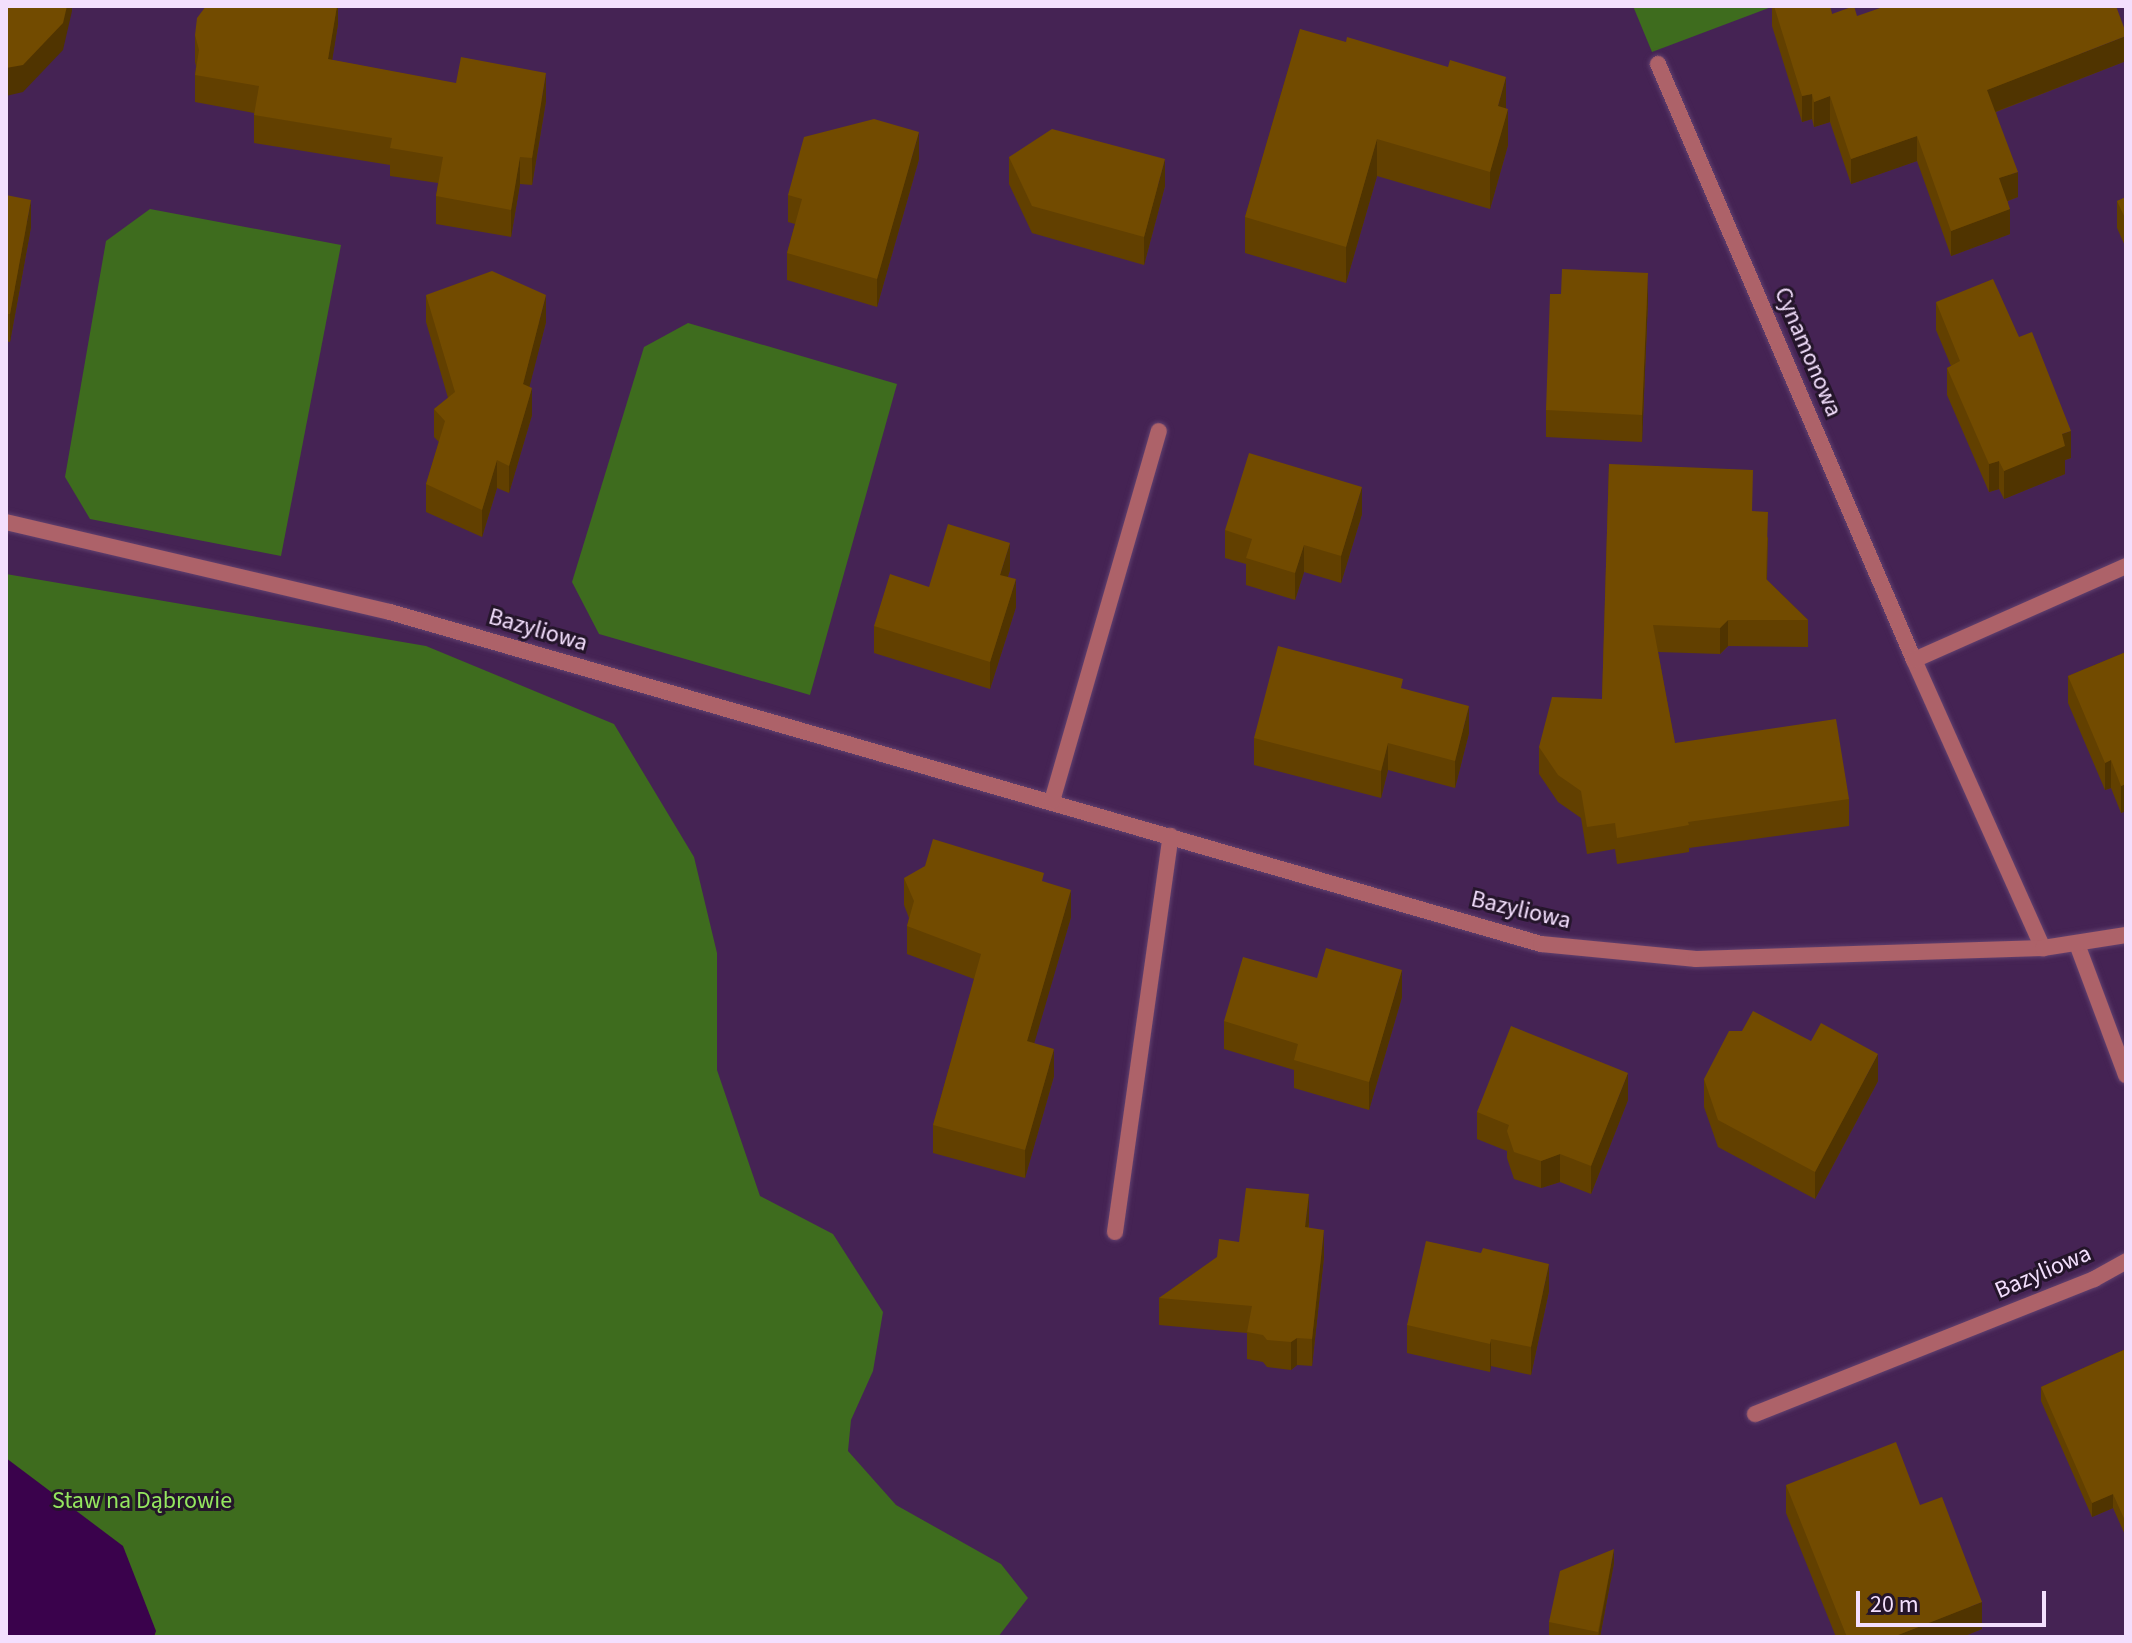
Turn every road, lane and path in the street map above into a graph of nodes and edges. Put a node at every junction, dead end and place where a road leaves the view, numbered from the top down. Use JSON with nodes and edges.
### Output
{"nodes":[{"id":1,"x":1658,"y":64,"type":"dead end"},
{"id":2,"x":1159,"y":431,"type":"dead end"},
{"id":3,"x":6,"y":522,"type":"edge"},
{"id":4,"x":2126,"y":566,"type":"edge"},
{"id":5,"x":1914,"y":660,"type":"junction"},
{"id":6,"x":1052,"y":801,"type":"junction"},
{"id":7,"x":1171,"y":836,"type":"junction"},
{"id":8,"x":2126,"y":935,"type":"edge"},
{"id":9,"x":2077,"y":944,"type":"junction"},
{"id":10,"x":2043,"y":948,"type":"junction"},
{"id":11,"x":2126,"y":1075,"type":"edge"},
{"id":12,"x":1115,"y":1232,"type":"dead end"},
{"id":13,"x":2126,"y":1261,"type":"edge"},
{"id":14,"x":1755,"y":1414,"type":"dead end"}],
"edges":[{"from":1,"to":5,"type":"street","name":"Cynamonowa"},
{"from":2,"to":6,"type":"street"},
{"from":3,"to":6,"type":"street","name":"Bazyliowa"},
{"from":4,"to":5,"type":"street"},
{"from":5,"to":10,"type":"street","name":"Cynamonowa"},
{"from":6,"to":7,"type":"street","name":"Bazyliowa"},
{"from":7,"to":10,"type":"street","name":"Bazyliowa"},
{"from":7,"to":12,"type":"street"},
{"from":8,"to":9,"type":"street"},
{"from":9,"to":10,"type":"street"},
{"from":9,"to":11,"type":"street"},
{"from":13,"to":14,"type":"street","name":"Bazyliowa"}]}
